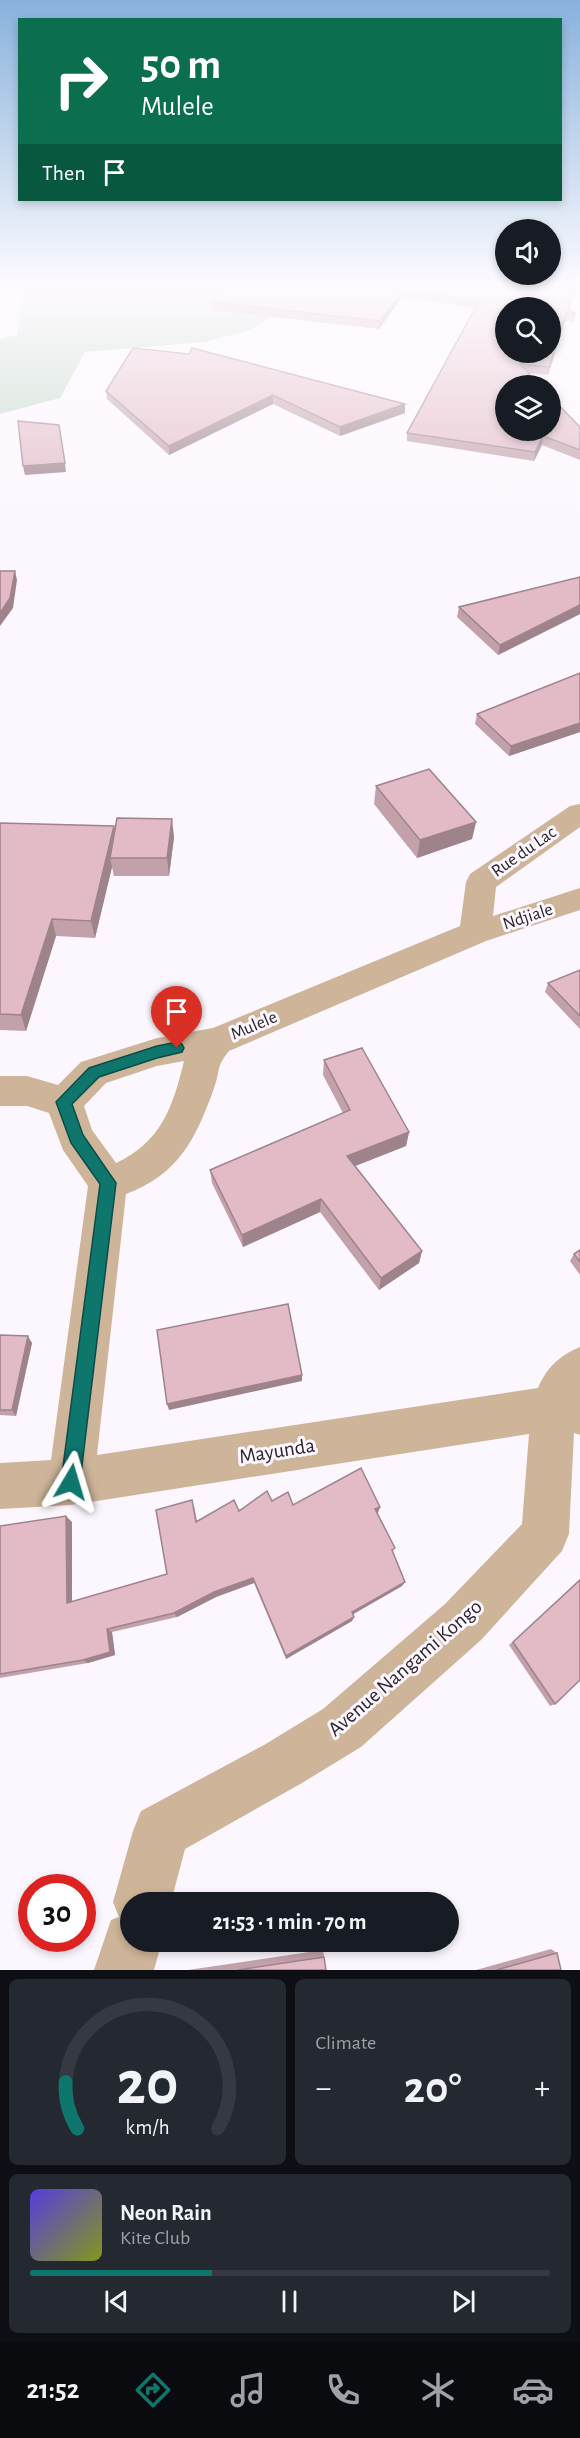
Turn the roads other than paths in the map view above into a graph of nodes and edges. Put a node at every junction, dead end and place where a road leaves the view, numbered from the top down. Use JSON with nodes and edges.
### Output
{"nodes":[{"id":1,"x":580,"y":813,"type":"edge"},
{"id":2,"x":580,"y":900,"type":"edge"},
{"id":3,"x":475,"y":933,"type":"junction"},
{"id":4,"x":217,"y":1041,"type":"junction"},
{"id":5,"x":0,"y":1091,"type":"edge"},
{"id":6,"x":64,"y":1102,"type":"junction"},
{"id":7,"x":108,"y":1183,"type":"junction"},
{"id":8,"x":568,"y":1394,"type":"edge"},
{"id":9,"x":71,"y":1482,"type":"junction"},
{"id":10,"x":0,"y":1486,"type":"edge"},
{"id":11,"x":145,"y":1892,"type":"edge"},
{"id":12,"x":129,"y":1952,"type":"edge"},
{"id":13,"x":124,"y":1970,"type":"edge"}],
"edges":[{"from":1,"to":3,"type":"street","name":"Rue du Lac"},
{"from":2,"to":3,"type":"street","name":"Ndjiale"},
{"from":3,"to":4,"type":"street","name":"Mulele"},
{"from":4,"to":6,"type":"street","name":"Mulele"},
{"from":4,"to":7,"type":"street"},
{"from":5,"to":6,"type":"street"},
{"from":6,"to":7,"type":"street"},
{"from":7,"to":9,"type":"street"},
{"from":8,"to":9,"type":"street","name":"Mayunda"},
{"from":8,"to":11,"type":"street","name":"Avenue Nangami Kongo"},
{"from":9,"to":10,"type":"street","name":"Mayunda"},
{"from":12,"to":13,"type":"street"}]}
